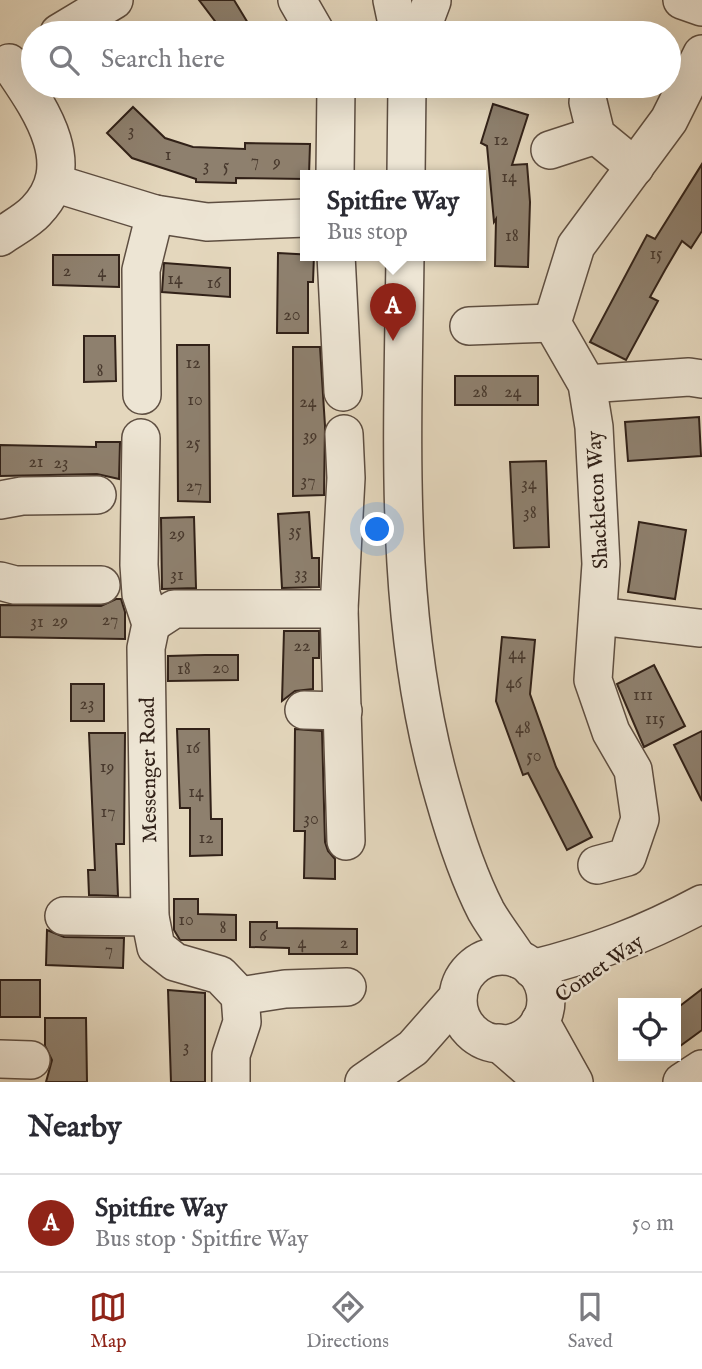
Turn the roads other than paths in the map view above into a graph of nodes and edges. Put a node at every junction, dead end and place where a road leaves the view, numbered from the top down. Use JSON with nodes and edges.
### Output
{"nodes":[{"id":1,"x":114,"y":0,"type":"edge"},
{"id":2,"x":297,"y":0,"type":"edge"},
{"id":3,"x":392,"y":0,"type":"edge"},
{"id":4,"x":410,"y":0,"type":"edge"},
{"id":5,"x":433,"y":0,"type":"edge"},
{"id":6,"x":682,"y":0,"type":"edge"},
{"id":7,"x":702,"y":7,"type":"edge"},
{"id":8,"x":79,"y":21,"type":"edge"},
{"id":9,"x":309,"y":21,"type":"edge"},
{"id":10,"x":396,"y":21,"type":"edge"},
{"id":11,"x":425,"y":21,"type":"edge"},
{"id":12,"x":702,"y":54,"type":"edge"},
{"id":13,"x":681,"y":96,"type":"edge"},
{"id":14,"x":35,"y":98,"type":"edge"},
{"id":15,"x":335,"y":98,"type":"edge"},
{"id":16,"x":407,"y":98,"type":"edge"},
{"id":17,"x":680,"y":98,"type":"edge"},
{"id":18,"x":550,"y":150,"type":"dead end"},
{"id":19,"x":635,"y":167,"type":"junction"},
{"id":20,"x":335,"y":170,"type":"edge"},
{"id":21,"x":406,"y":170,"type":"edge"},
{"id":22,"x":54,"y":183,"type":"junction"},
{"id":23,"x":155,"y":214,"type":"junction"},
{"id":24,"x":300,"y":218,"type":"edge"},
{"id":25,"x":0,"y":237,"type":"edge"},
{"id":26,"x":336,"y":261,"type":"edge"},
{"id":27,"x":405,"y":261,"type":"edge"},
{"id":28,"x":482,"y":316,"type":"dead end"},
{"id":29,"x":552,"y":323,"type":"junction"},
{"id":30,"x":702,"y":379,"type":"edge"},
{"id":31,"x":587,"y":384,"type":"junction"},
{"id":32,"x":343,"y":392,"type":"dead end"},
{"id":33,"x":142,"y":396,"type":"dead end"},
{"id":34,"x":344,"y":434,"type":"dead end"},
{"id":35,"x":141,"y":438,"type":"dead end"},
{"id":36,"x":97,"y":495,"type":"dead end"},
{"id":37,"x":0,"y":500,"type":"edge"},
{"id":38,"x":0,"y":581,"type":"edge"},
{"id":39,"x":101,"y":585,"type":"dead end"},
{"id":40,"x":338,"y":609,"type":"junction"},
{"id":41,"x":598,"y":616,"type":"junction"},
{"id":42,"x":151,"y":624,"type":"junction"},
{"id":43,"x":699,"y":628,"type":"dead end"},
{"id":44,"x":304,"y":710,"type":"dead end"},
{"id":45,"x":343,"y":711,"type":"junction"},
{"id":46,"x":346,"y":841,"type":"dead end"},
{"id":47,"x":461,"y":856,"type":"junction"},
{"id":48,"x":597,"y":864,"type":"dead end"},
{"id":49,"x":702,"y":904,"type":"edge"},
{"id":50,"x":64,"y":916,"type":"dead end"},
{"id":51,"x":150,"y":917,"type":"junction"},
{"id":52,"x":653,"y":930,"type":"junction"},
{"id":53,"x":525,"y":964,"type":"junction"},
{"id":54,"x":464,"y":983,"type":"junction"},
{"id":55,"x":347,"y":987,"type":"dead end"},
{"id":56,"x":240,"y":996,"type":"junction"},
{"id":57,"x":543,"y":1013,"type":"junction"},
{"id":58,"x":488,"y":1040,"type":"junction"},
{"id":59,"x":702,"y":1069,"type":"edge"},
{"id":60,"x":231,"y":1082,"type":"edge"},
{"id":61,"x":544,"y":1082,"type":"edge"},
{"id":62,"x":575,"y":1082,"type":"edge"},
{"id":63,"x":682,"y":1082,"type":"edge"}],
"edges":[{"from":1,"to":8,"type":"street"},
{"from":2,"to":9,"type":"street"},
{"from":3,"to":10,"type":"street"},
{"from":4,"to":5,"type":"street"},
{"from":5,"to":11,"type":"street"},
{"from":6,"to":7,"type":"street"},
{"from":12,"to":13,"type":"street"},
{"from":14,"to":22,"type":"street"},
{"from":15,"to":20,"type":"street"},
{"from":16,"to":21,"type":"street"},
{"from":17,"to":19,"type":"street"},
{"from":18,"to":19,"type":"street"},
{"from":19,"to":29,"type":"street"},
{"from":22,"to":23,"type":"street"},
{"from":22,"to":25,"type":"street"},
{"from":23,"to":24,"type":"street"},
{"from":23,"to":33,"type":"street"},
{"from":26,"to":32,"type":"street"},
{"from":27,"to":47,"type":"street"},
{"from":28,"to":29,"type":"street"},
{"from":29,"to":31,"type":"street","name":"Shackleton Way"},
{"from":30,"to":31,"type":"street"},
{"from":31,"to":41,"type":"street","name":"Shackleton Way"},
{"from":34,"to":40,"type":"street"},
{"from":35,"to":42,"type":"street","name":"Messenger Road"},
{"from":36,"to":37,"type":"street"},
{"from":38,"to":39,"type":"street"},
{"from":40,"to":42,"type":"street"},
{"from":40,"to":45,"type":"street"},
{"from":41,"to":43,"type":"street"},
{"from":41,"to":48,"type":"street","name":"Shackleton Way"},
{"from":42,"to":51,"type":"street","name":"Messenger Road"},
{"from":44,"to":45,"type":"street"},
{"from":45,"to":46,"type":"street"},
{"from":47,"to":53,"type":"street"},
{"from":47,"to":54,"type":"street"},
{"from":49,"to":52,"type":"street","name":"Comet Way"},
{"from":50,"to":51,"type":"street"},
{"from":51,"to":56,"type":"street","name":"Messenger Road"},
{"from":52,"to":53,"type":"street","name":"Comet Way"},
{"from":52,"to":57,"type":"street","name":"Comet Way"},
{"from":53,"to":54,"type":"street"},
{"from":53,"to":57,"type":"street"},
{"from":54,"to":58,"type":"street"},
{"from":54,"to":58,"type":"street"},
{"from":55,"to":56,"type":"street"},
{"from":56,"to":60,"type":"street"},
{"from":57,"to":58,"type":"street"},
{"from":57,"to":62,"type":"street"},
{"from":58,"to":61,"type":"street"},
{"from":59,"to":63,"type":"street"}]}
